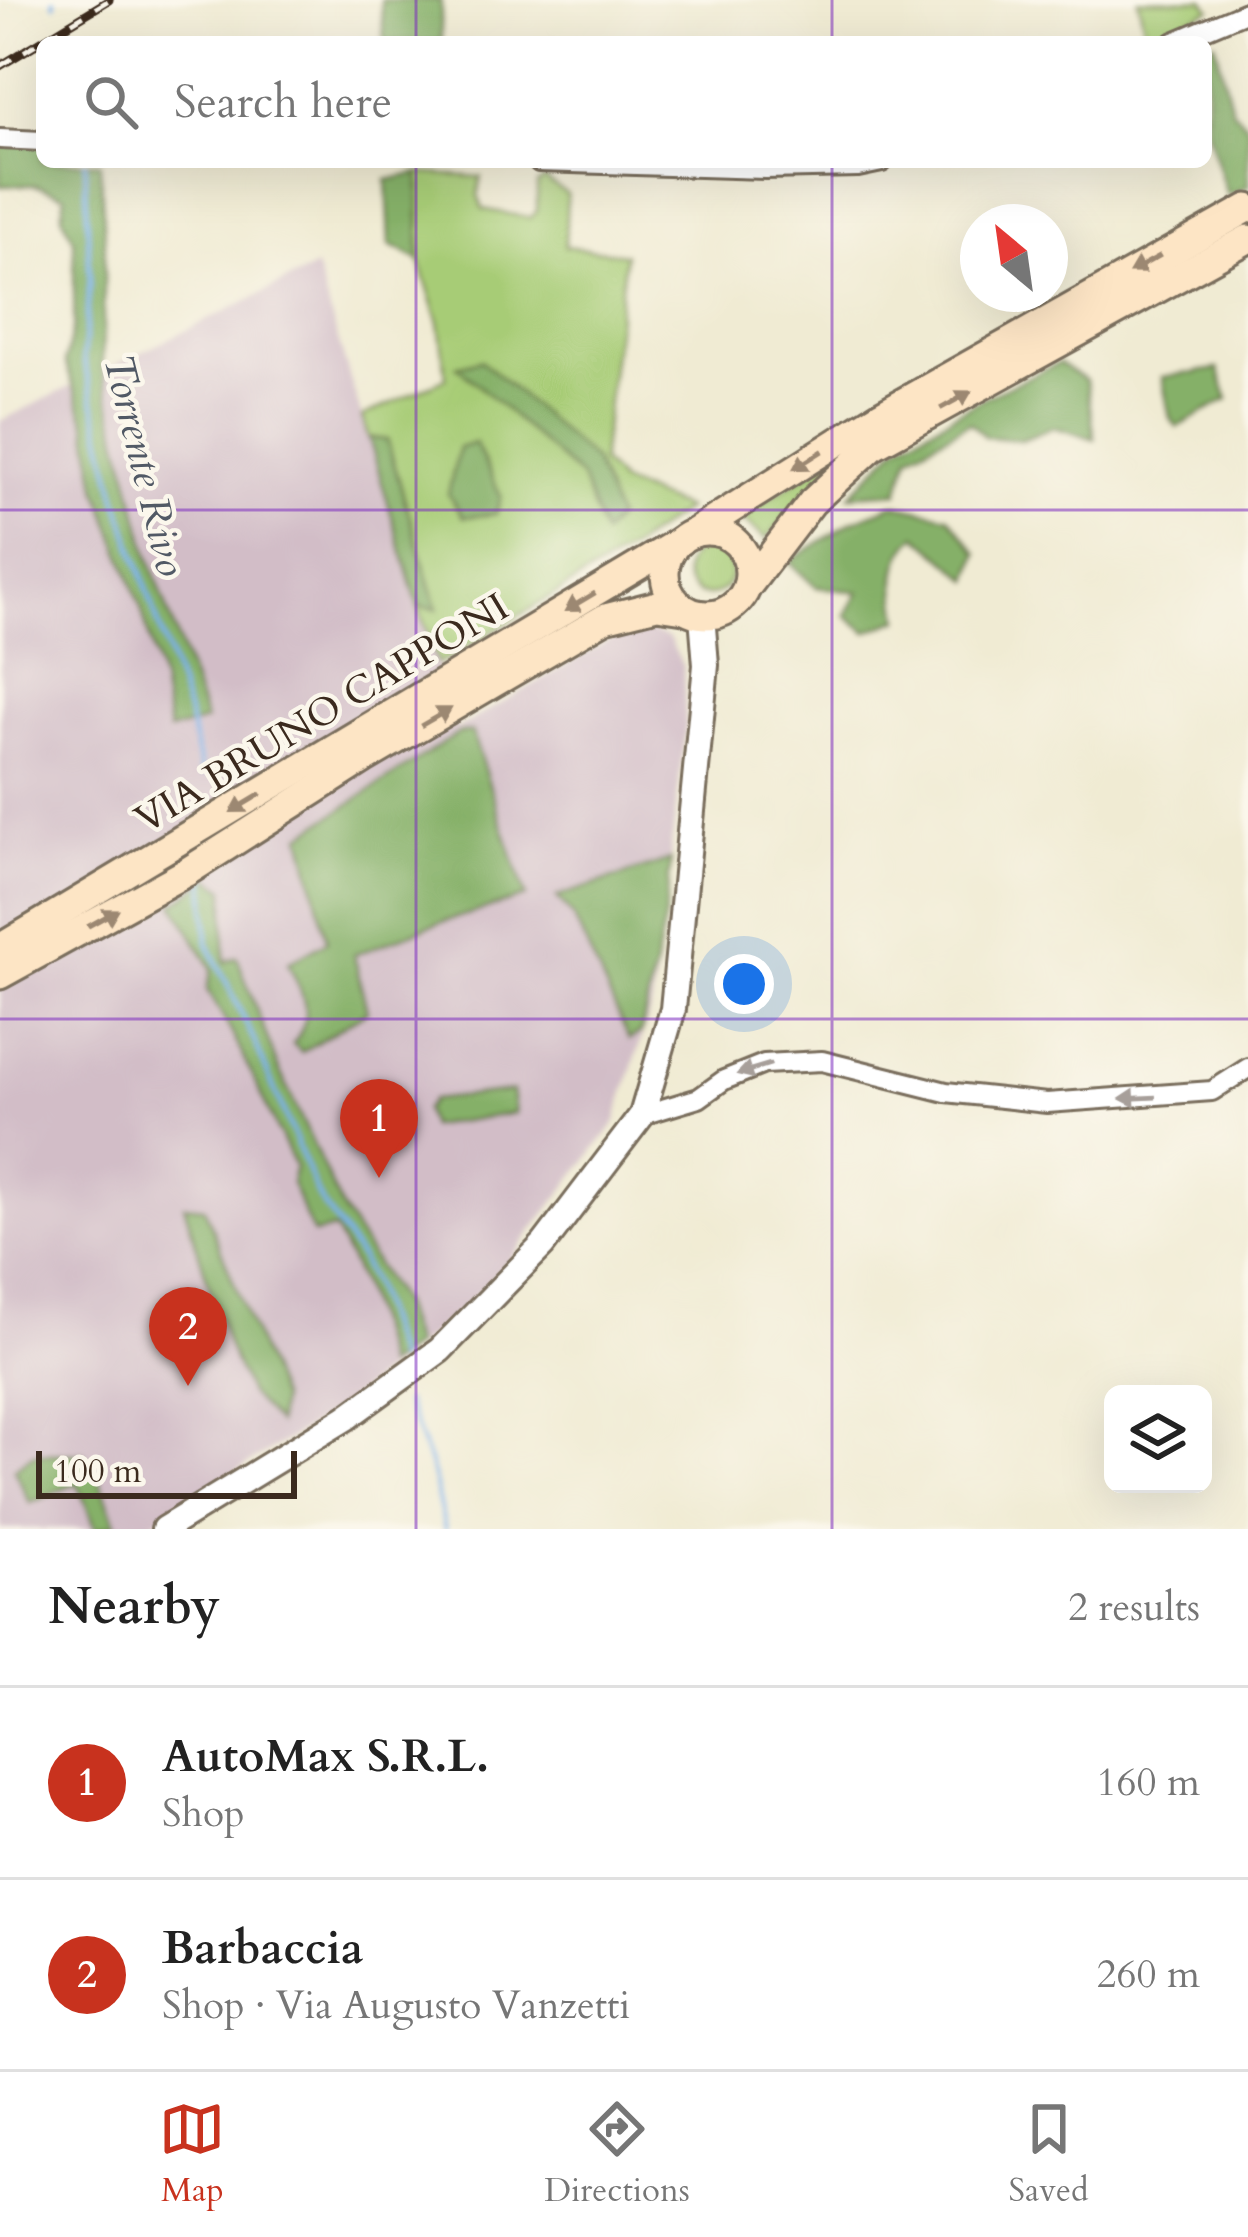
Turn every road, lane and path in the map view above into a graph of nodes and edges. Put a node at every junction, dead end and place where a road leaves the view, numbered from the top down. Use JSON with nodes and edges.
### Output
{"nodes":[{"id":1,"x":1248,"y":11,"type":"edge"},
{"id":2,"x":1188,"y":36,"type":"edge"},
{"id":3,"x":0,"y":139,"type":"edge"},
{"id":4,"x":36,"y":141,"type":"edge"},
{"id":5,"x":733,"y":168,"type":"edge"},
{"id":6,"x":812,"y":168,"type":"edge"},
{"id":7,"x":1248,"y":208,"type":"edge"},
{"id":8,"x":1248,"y":239,"type":"edge"},
{"id":9,"x":686,"y":538,"type":"junction"},
{"id":10,"x":747,"y":587,"type":"junction"},
{"id":11,"x":693,"y":612,"type":"junction"},
{"id":12,"x":0,"y":948,"type":"edge"},
{"id":13,"x":0,"y":975,"type":"edge"},
{"id":14,"x":1248,"y":1068,"type":"edge"},
{"id":15,"x":642,"y":1114,"type":"junction"},
{"id":16,"x":164,"y":1529,"type":"edge"}],
"edges":[{"from":1,"to":2,"type":"street"},
{"from":3,"to":4,"type":"street"},
{"from":5,"to":6,"type":"street"},
{"from":7,"to":9,"type":"main road","name":"VIA BRUNO CAPPONI","one_way":true},
{"from":10,"to":8,"type":"main road","one_way":true},
{"from":9,"to":10,"type":"main road"},
{"from":9,"to":11,"type":"main road"},
{"from":9,"to":12,"type":"main road","name":"VIA BRUNO CAPPONI","one_way":true},
{"from":10,"to":11,"type":"main road"},
{"from":13,"to":11,"type":"main road","name":"VIA BRUNO CAPPONI","one_way":true},
{"from":11,"to":15,"type":"street"},
{"from":14,"to":15,"type":"street","one_way":true},
{"from":15,"to":16,"type":"street"}]}
